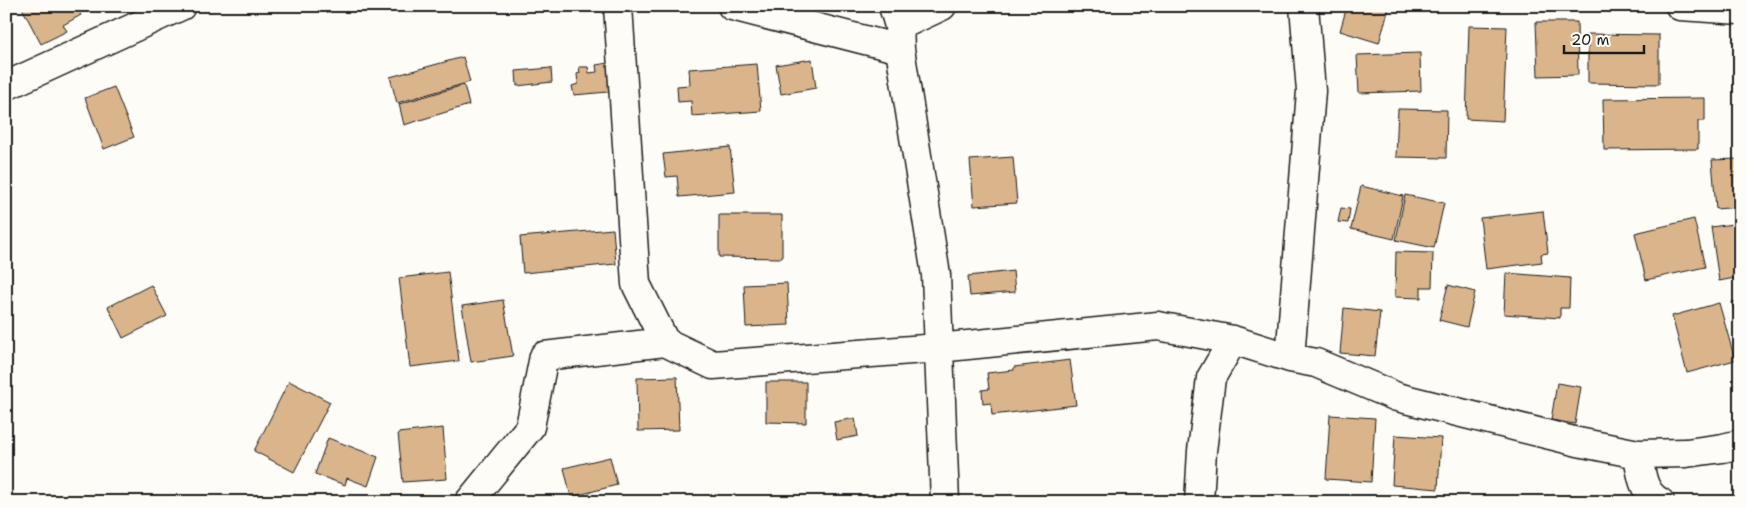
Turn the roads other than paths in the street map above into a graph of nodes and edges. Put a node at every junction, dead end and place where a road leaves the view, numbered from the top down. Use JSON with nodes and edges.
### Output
{"nodes":[{"id":1,"x":181,"y":6,"type":"edge"},
{"id":2,"x":618,"y":6,"type":"edge"},
{"id":3,"x":732,"y":6,"type":"edge"},
{"id":4,"x":942,"y":6,"type":"edge"},
{"id":5,"x":1304,"y":6,"type":"edge"},
{"id":6,"x":1680,"y":6,"type":"edge"},
{"id":7,"x":1740,"y":10,"type":"edge"},
{"id":8,"x":897,"y":27,"type":"edge"},
{"id":9,"x":6,"y":86,"type":"edge"},
{"id":10,"x":1233,"y":340,"type":"junction"},
{"id":11,"x":665,"y":342,"type":"junction"},
{"id":12,"x":938,"y":348,"type":"junction"},
{"id":13,"x":1290,"y":358,"type":"junction"},
{"id":14,"x":1740,"y":444,"type":"edge"},
{"id":15,"x":1638,"y":454,"type":"junction"},
{"id":16,"x":469,"y":502,"type":"edge"},
{"id":17,"x":945,"y":502,"type":"edge"},
{"id":18,"x":1199,"y":502,"type":"edge"},
{"id":19,"x":1660,"y":502,"type":"edge"}],
"edges":[{"from":1,"to":9,"type":"street"},
{"from":2,"to":11,"type":"street"},
{"from":3,"to":8,"type":"street"},
{"from":4,"to":8,"type":"street"},
{"from":5,"to":13,"type":"street"},
{"from":6,"to":7,"type":"street"},
{"from":8,"to":12,"type":"street"},
{"from":10,"to":12,"type":"street"},
{"from":10,"to":13,"type":"street"},
{"from":10,"to":18,"type":"street"},
{"from":11,"to":12,"type":"street"},
{"from":11,"to":16,"type":"street"},
{"from":12,"to":17,"type":"street"},
{"from":13,"to":15,"type":"street"},
{"from":14,"to":15,"type":"street"},
{"from":15,"to":19,"type":"street"}]}
